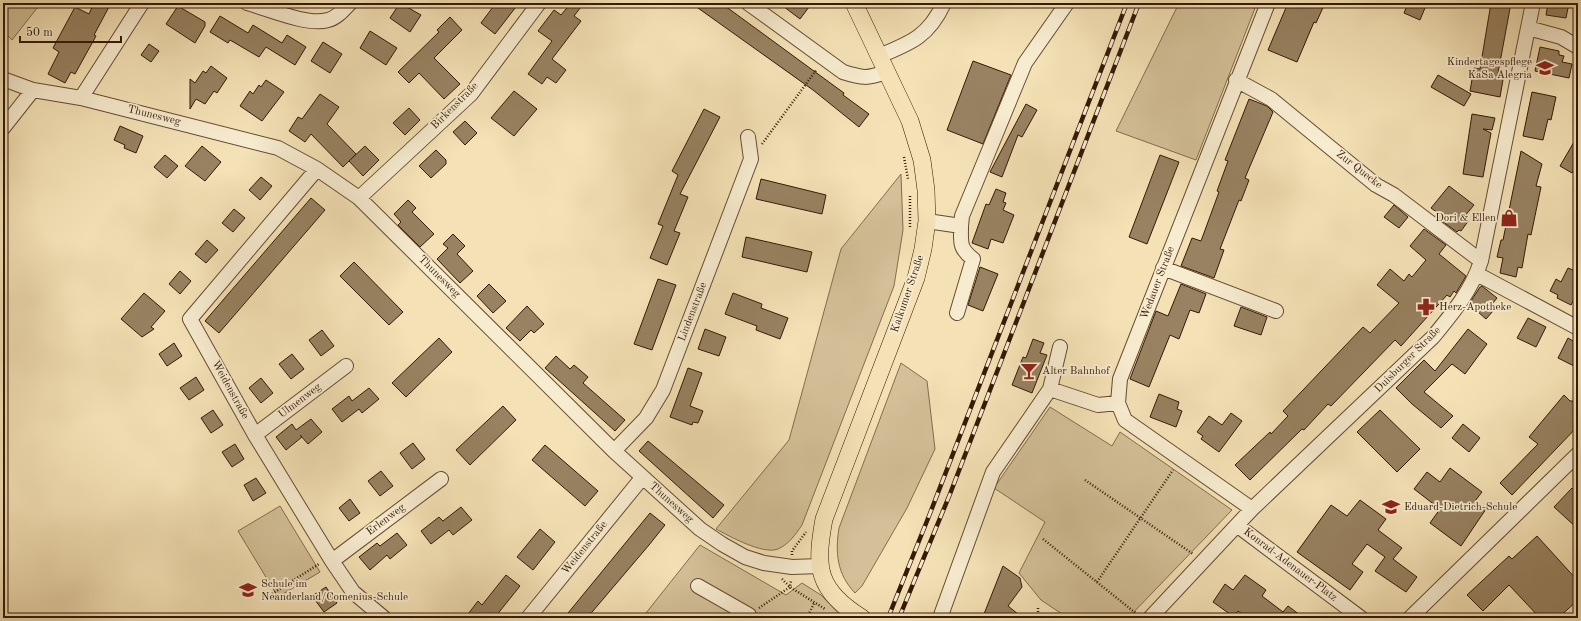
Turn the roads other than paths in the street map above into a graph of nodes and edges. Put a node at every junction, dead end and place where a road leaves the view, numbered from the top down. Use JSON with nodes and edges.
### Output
{"nodes":[{"id":1,"x":142,"y":3,"type":"edge"},
{"id":2,"x":248,"y":3,"type":"edge"},
{"id":3,"x":350,"y":3,"type":"edge"},
{"id":4,"x":539,"y":3,"type":"edge"},
{"id":5,"x":748,"y":3,"type":"edge"},
{"id":6,"x":854,"y":3,"type":"edge"},
{"id":7,"x":944,"y":3,"type":"edge"},
{"id":8,"x":1067,"y":3,"type":"edge"},
{"id":9,"x":1268,"y":3,"type":"edge"},
{"id":10,"x":1533,"y":3,"type":"edge"},
{"id":11,"x":1528,"y":28,"type":"junction"},
{"id":12,"x":1578,"y":47,"type":"edge"},
{"id":13,"x":879,"y":56,"type":"junction"},
{"id":14,"x":886,"y":72,"type":"junction"},
{"id":15,"x":3,"y":78,"type":"edge"},
{"id":16,"x":1236,"y":80,"type":"junction"},
{"id":17,"x":33,"y":90,"type":"junction"},
{"id":18,"x":81,"y":98,"type":"junction"},
{"id":19,"x":3,"y":128,"type":"edge"},
{"id":20,"x":748,"y":137,"type":"dead end"},
{"id":21,"x":317,"y":169,"type":"junction"},
{"id":22,"x":359,"y":198,"type":"junction"},
{"id":23,"x":927,"y":221,"type":"junction"},
{"id":24,"x":962,"y":226,"type":"junction"},
{"id":25,"x":1479,"y":267,"type":"junction"},
{"id":26,"x":1163,"y":268,"type":"junction"},
{"id":27,"x":1276,"y":311,"type":"dead end"},
{"id":28,"x":956,"y":313,"type":"dead end"},
{"id":29,"x":1578,"y":328,"type":"edge"},
{"id":30,"x":1060,"y":347,"type":"dead end"},
{"id":31,"x":346,"y":366,"type":"dead end"},
{"id":32,"x":1050,"y":389,"type":"junction"},
{"id":33,"x":1118,"y":403,"type":"junction"},
{"id":34,"x":255,"y":435,"type":"junction"},
{"id":35,"x":614,"y":451,"type":"junction"},
{"id":36,"x":1578,"y":454,"type":"edge"},
{"id":37,"x":642,"y":478,"type":"junction"},
{"id":38,"x":441,"y":479,"type":"dead end"},
{"id":39,"x":1252,"y":509,"type":"junction"},
{"id":40,"x":1238,"y":526,"type":"junction"},
{"id":41,"x":331,"y":559,"type":"junction"},
{"id":42,"x":820,"y":566,"type":"junction"},
{"id":43,"x":698,"y":586,"type":"dead end"},
{"id":44,"x":748,"y":616,"type":"edge"},
{"id":45,"x":384,"y":618,"type":"edge"},
{"id":46,"x":528,"y":618,"type":"edge"},
{"id":47,"x":862,"y":618,"type":"edge"},
{"id":48,"x":940,"y":618,"type":"edge"},
{"id":49,"x":1150,"y":618,"type":"edge"},
{"id":50,"x":1361,"y":618,"type":"edge"},
{"id":51,"x":1410,"y":618,"type":"edge"}],
"edges":[{"from":1,"to":18,"type":"street"},
{"from":2,"to":3,"type":"street"},
{"from":4,"to":22,"type":"street","name":"Birkenstraße"},
{"from":5,"to":14,"type":"street"},
{"from":6,"to":13,"type":"main road","name":"Kalkumer Straße"},
{"from":7,"to":13,"type":"street"},
{"from":8,"to":24,"type":"street"},
{"from":9,"to":16,"type":"street","name":"Wedauer Straße"},
{"from":10,"to":11,"type":"street","name":"Duisburger Straße"},
{"from":11,"to":12,"type":"street"},
{"from":11,"to":25,"type":"street","name":"Duisburger Straße"},
{"from":13,"to":14,"type":"main road","name":"Kalkumer Straße"},
{"from":14,"to":23,"type":"main road","name":"Kalkumer Straße"},
{"from":15,"to":17,"type":"street","name":"Thunesweg"},
{"from":16,"to":25,"type":"street","name":"Zur Quecke"},
{"from":16,"to":26,"type":"street","name":"Wedauer Straße"},
{"from":17,"to":18,"type":"street","name":"Thunesweg"},
{"from":17,"to":19,"type":"street"},
{"from":18,"to":21,"type":"street","name":"Thunesweg"},
{"from":20,"to":35,"type":"street","name":"Lindenstraße"},
{"from":21,"to":22,"type":"street","name":"Thunesweg"},
{"from":21,"to":34,"type":"street","name":"Weidenstraße"},
{"from":22,"to":35,"type":"street","name":"Thunesweg"},
{"from":23,"to":24,"type":"street"},
{"from":23,"to":42,"type":"main road","name":"Kalkumer Straße"},
{"from":24,"to":28,"type":"street"},
{"from":25,"to":29,"type":"street","name":"Zur Quecke"},
{"from":25,"to":39,"type":"street","name":"Duisburger Straße"},
{"from":26,"to":27,"type":"street"},
{"from":26,"to":33,"type":"street","name":"Wedauer Straße"},
{"from":30,"to":32,"type":"street"},
{"from":31,"to":34,"type":"street","name":"Ulmenweg"},
{"from":32,"to":33,"type":"street"},
{"from":32,"to":48,"type":"street"},
{"from":33,"to":39,"type":"street","name":"Wedauer Straße"},
{"from":34,"to":41,"type":"street","name":"Weidenstraße"},
{"from":35,"to":37,"type":"street","name":"Thunesweg"},
{"from":36,"to":51,"type":"street"},
{"from":37,"to":42,"type":"street","name":"Thunesweg"},
{"from":37,"to":46,"type":"street","name":"Weidenstraße"},
{"from":38,"to":41,"type":"street","name":"Erlenweg"},
{"from":39,"to":40,"type":"street","name":"Duisburger Straße"},
{"from":40,"to":49,"type":"street","name":"Duisburger Straße"},
{"from":40,"to":50,"type":"street","name":"Konrad-Adenauer-Platz"},
{"from":41,"to":45,"type":"street","name":"Weidenstraße"},
{"from":42,"to":47,"type":"main road","name":"Kalkumer Straße"},
{"from":43,"to":44,"type":"street"}]}
